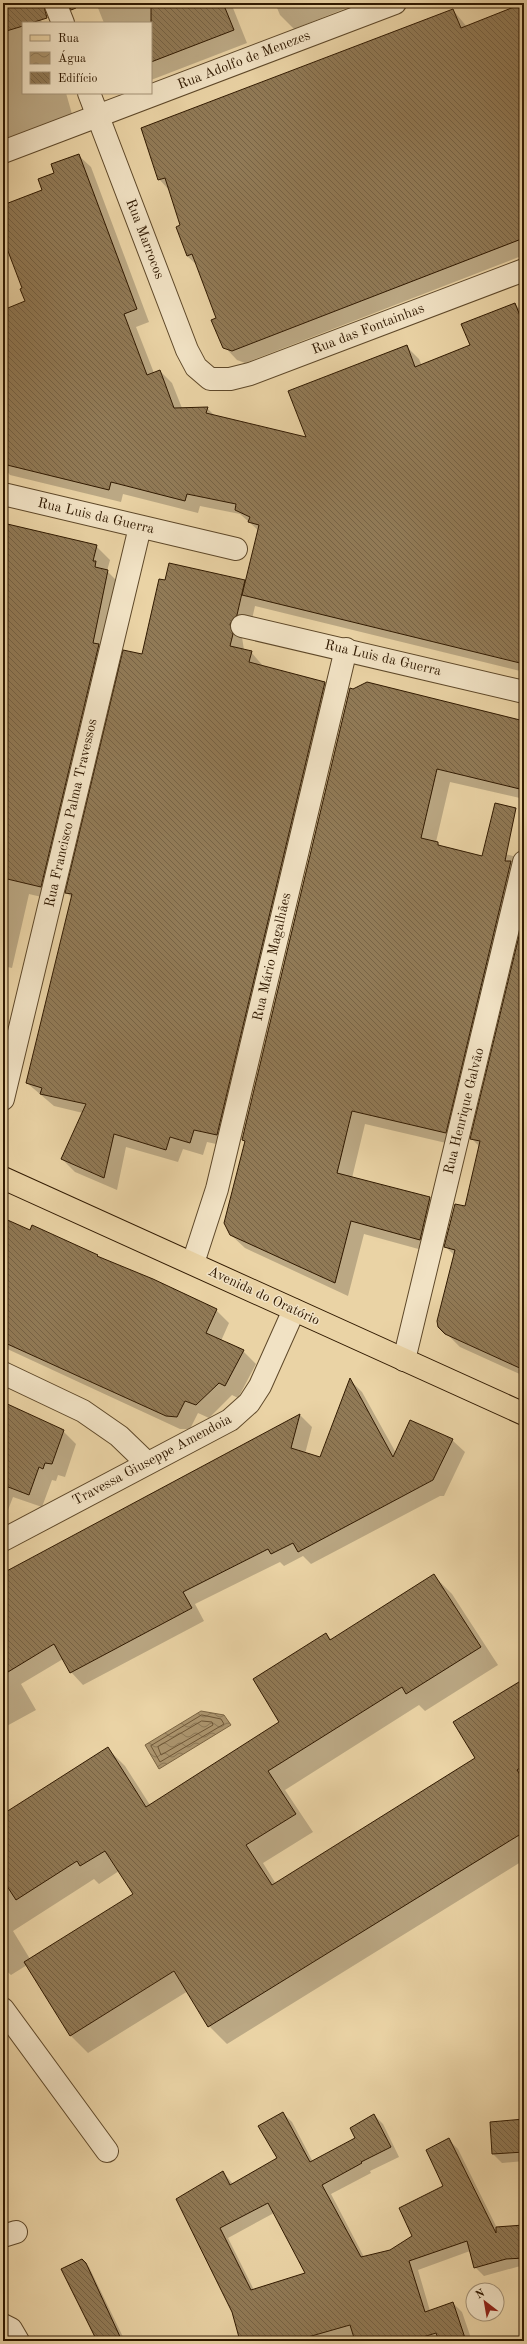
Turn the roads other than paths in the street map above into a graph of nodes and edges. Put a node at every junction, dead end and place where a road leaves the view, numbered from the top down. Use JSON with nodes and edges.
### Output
{"nodes":[{"id":1,"x":55,"y":3,"type":"edge"},
{"id":2,"x":395,"y":3,"type":"edge"},
{"id":3,"x":63,"y":22,"type":"edge"},
{"id":4,"x":89,"y":94,"type":"edge"},
{"id":5,"x":97,"y":115,"type":"junction"},
{"id":6,"x":3,"y":152,"type":"edge"},
{"id":7,"x":524,"y":270,"type":"edge"},
{"id":8,"x":210,"y":379,"type":"joint"},
{"id":9,"x":3,"y":494,"type":"edge"},
{"id":10,"x":140,"y":527,"type":"junction"},
{"id":11,"x":236,"y":549,"type":"dead end"},
{"id":12,"x":242,"y":626,"type":"dead end"},
{"id":13,"x":346,"y":649,"type":"junction"},
{"id":14,"x":524,"y":692,"type":"edge"},
{"id":15,"x":524,"y":862,"type":"edge"},
{"id":16,"x":3,"y":1099,"type":"edge"},
{"id":17,"x":3,"y":1178,"type":"edge"},
{"id":18,"x":193,"y":1263,"type":"junction"},
{"id":19,"x":294,"y":1310,"type":"junction"},
{"id":20,"x":404,"y":1360,"type":"junction"},
{"id":21,"x":3,"y":1373,"type":"edge"},
{"id":22,"x":524,"y":1414,"type":"edge"},
{"id":23,"x":148,"y":1463,"type":"junction"},
{"id":24,"x":3,"y":1540,"type":"edge"},
{"id":25,"x":3,"y":2009,"type":"edge"},
{"id":26,"x":106,"y":2151,"type":"dead end"},
{"id":27,"x":3,"y":2325,"type":"edge"},
{"id":28,"x":18,"y":2341,"type":"edge"}],
"edges":[{"from":1,"to":3,"type":"street"},
{"from":2,"to":5,"type":"street","name":"Rua Adolfo de Menezes"},
{"from":4,"to":5,"type":"street","name":"Rua Marrocos"},
{"from":5,"to":6,"type":"street","name":"Rua Adolfo de Menezes"},
{"from":5,"to":8,"type":"street","name":"Rua Marrocos"},
{"from":7,"to":8,"type":"street","name":"Rua das Fontainhas"},
{"from":9,"to":10,"type":"street","name":"Rua Luis da Guerra"},
{"from":10,"to":11,"type":"street","name":"Rua Luis da Guerra"},
{"from":10,"to":16,"type":"street","name":"Rua Francisco Palma Travessos"},
{"from":12,"to":13,"type":"street","name":"Rua Luis da Guerra"},
{"from":13,"to":14,"type":"street","name":"Rua Luis da Guerra"},
{"from":13,"to":18,"type":"street","name":"Rua Mário Magalhães"},
{"from":15,"to":20,"type":"street","name":"Rua Henrique Galvão"},
{"from":17,"to":18,"type":"main road","name":"Avenida do Oratório"},
{"from":18,"to":19,"type":"main road","name":"Avenida do Oratório"},
{"from":19,"to":20,"type":"main road","name":"Avenida do Oratório"},
{"from":19,"to":23,"type":"street","name":"Travessa Giuseppe Amendoia"},
{"from":20,"to":22,"type":"main road","name":"Avenida do Oratório"},
{"from":21,"to":23,"type":"street"},
{"from":23,"to":24,"type":"street","name":"Travessa Giuseppe Amendoia"},
{"from":25,"to":26,"type":"street"},
{"from":27,"to":28,"type":"street"}]}
